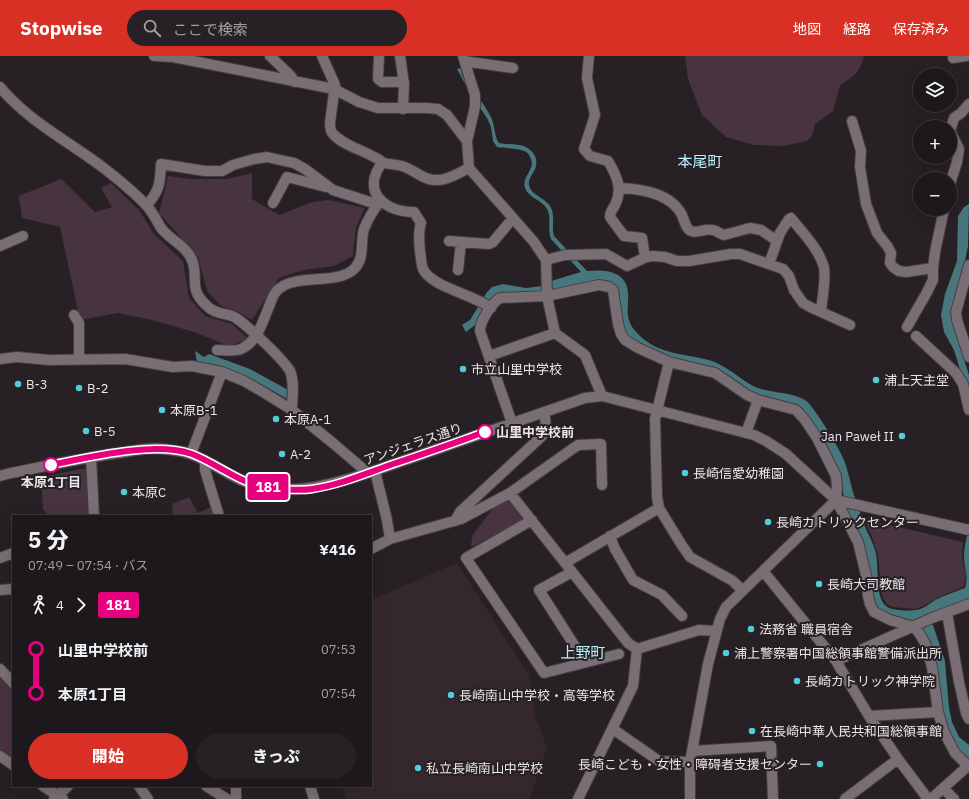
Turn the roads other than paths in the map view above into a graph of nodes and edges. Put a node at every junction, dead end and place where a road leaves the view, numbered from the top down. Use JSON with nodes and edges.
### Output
{"nodes":[{"id":1,"x":154,"y":56,"type":"edge"},
{"id":2,"x":270,"y":56,"type":"edge"},
{"id":3,"x":322,"y":56,"type":"edge"},
{"id":4,"x":378,"y":56,"type":"edge"},
{"id":5,"x":400,"y":56,"type":"edge"},
{"id":6,"x":590,"y":56,"type":"edge"},
{"id":7,"x":966,"y":56,"type":"edge"},
{"id":8,"x":168,"y":57,"type":"edge"},
{"id":9,"x":953,"y":58,"type":"dead end"},
{"id":10,"x":464,"y":59,"type":"edge"},
{"id":11,"x":513,"y":68,"type":"dead end"},
{"id":12,"x":295,"y":82,"type":"junction"},
{"id":13,"x":404,"y":82,"type":"junction"},
{"id":14,"x":0,"y":87,"type":"edge"},
{"id":15,"x":334,"y":89,"type":"junction"},
{"id":16,"x":969,"y":104,"type":"edge"},
{"id":17,"x":403,"y":109,"type":"junction"},
{"id":18,"x":852,"y":121,"type":"dead end"},
{"id":19,"x":467,"y":141,"type":"junction"},
{"id":20,"x":382,"y":163,"type":"junction"},
{"id":21,"x":469,"y":168,"type":"junction"},
{"id":22,"x":954,"y":172,"type":"edge"},
{"id":23,"x":620,"y":188,"type":"junction"},
{"id":24,"x":333,"y":190,"type":"junction"},
{"id":25,"x":381,"y":200,"type":"junction"},
{"id":26,"x":273,"y":203,"type":"dead end"},
{"id":27,"x":147,"y":205,"type":"junction"},
{"id":28,"x":943,"y":216,"type":"edge"},
{"id":29,"x":514,"y":218,"type":"junction"},
{"id":30,"x":23,"y":236,"type":"dead end"},
{"id":31,"x":449,"y":241,"type":"dead end"},
{"id":32,"x":777,"y":241,"type":"junction"},
{"id":33,"x":461,"y":242,"type":"junction"},
{"id":34,"x":0,"y":246,"type":"edge"},
{"id":35,"x":645,"y":257,"type":"junction"},
{"id":36,"x":546,"y":260,"type":"junction"},
{"id":37,"x":769,"y":264,"type":"junction"},
{"id":38,"x":969,"y":265,"type":"edge"},
{"id":39,"x":933,"y":268,"type":"junction"},
{"id":40,"x":458,"y":270,"type":"dead end"},
{"id":41,"x":547,"y":294,"type":"junction"},
{"id":42,"x":486,"y":304,"type":"junction"},
{"id":43,"x":820,"y":312,"type":"junction"},
{"id":44,"x":74,"y":315,"type":"dead end"},
{"id":45,"x":850,"y":325,"type":"dead end"},
{"id":46,"x":907,"y":327,"type":"dead end"},
{"id":47,"x":555,"y":333,"type":"junction"},
{"id":48,"x":256,"y":335,"type":"junction"},
{"id":49,"x":916,"y":336,"type":"dead end"},
{"id":50,"x":217,"y":350,"type":"dead end"},
{"id":51,"x":489,"y":356,"type":"junction"},
{"id":52,"x":969,"y":357,"type":"edge"},
{"id":53,"x":79,"y":359,"type":"junction"},
{"id":54,"x":0,"y":360,"type":"edge"},
{"id":55,"x":669,"y":362,"type":"junction"},
{"id":56,"x":222,"y":372,"type":"junction"},
{"id":57,"x":602,"y":396,"type":"junction"},
{"id":58,"x":758,"y":400,"type":"junction"},
{"id":59,"x":657,"y":409,"type":"junction"},
{"id":60,"x":292,"y":410,"type":"junction"},
{"id":61,"x":969,"y":410,"type":"edge"},
{"id":62,"x":544,"y":413,"type":"junction"},
{"id":63,"x":512,"y":423,"type":"junction"},
{"id":64,"x":746,"y":433,"type":"junction"},
{"id":65,"x":191,"y":454,"type":"junction"},
{"id":66,"x":91,"y":457,"type":"junction"},
{"id":67,"x":205,"y":460,"type":"junction"},
{"id":68,"x":371,"y":472,"type":"junction"},
{"id":69,"x":0,"y":476,"type":"edge"},
{"id":70,"x":602,"y":485,"type":"dead end"},
{"id":71,"x":510,"y":493,"type":"junction"},
{"id":72,"x":839,"y":501,"type":"junction"},
{"id":73,"x":659,"y":508,"type":"junction"},
{"id":74,"x":94,"y":515,"type":"edge"},
{"id":75,"x":219,"y":515,"type":"edge"},
{"id":76,"x":532,"y":520,"type":"junction"},
{"id":77,"x":455,"y":521,"type":"junction"},
{"id":78,"x":969,"y":530,"type":"edge"},
{"id":79,"x":610,"y":536,"type":"junction"},
{"id":80,"x":390,"y":539,"type":"junction"},
{"id":81,"x":372,"y":548,"type":"edge"},
{"id":82,"x":12,"y":553,"type":"edge"},
{"id":83,"x":0,"y":558,"type":"edge"},
{"id":84,"x":565,"y":563,"type":"junction"},
{"id":85,"x":763,"y":571,"type":"junction"},
{"id":86,"x":572,"y":572,"type":"junction"},
{"id":87,"x":12,"y":589,"type":"edge"},
{"id":88,"x":0,"y":590,"type":"edge"},
{"id":89,"x":742,"y":590,"type":"junction"},
{"id":90,"x":969,"y":604,"type":"edge"},
{"id":91,"x":947,"y":613,"type":"junction"},
{"id":92,"x":682,"y":616,"type":"dead end"},
{"id":93,"x":914,"y":626,"type":"junction"},
{"id":94,"x":716,"y":631,"type":"junction"},
{"id":95,"x":637,"y":649,"type":"junction"},
{"id":96,"x":619,"y":654,"type":"dead end"},
{"id":97,"x":836,"y":661,"type":"junction"},
{"id":98,"x":585,"y":662,"type":"junction"},
{"id":99,"x":0,"y":669,"type":"edge"},
{"id":100,"x":12,"y":682,"type":"edge"},
{"id":101,"x":938,"y":712,"type":"junction"},
{"id":102,"x":869,"y":716,"type":"junction"},
{"id":103,"x":969,"y":719,"type":"edge"},
{"id":104,"x":613,"y":728,"type":"junction"},
{"id":105,"x":692,"y":752,"type":"junction"},
{"id":106,"x":0,"y":756,"type":"edge"},
{"id":107,"x":898,"y":759,"type":"junction"},
{"id":108,"x":690,"y":762,"type":"junction"},
{"id":109,"x":12,"y":764,"type":"edge"},
{"id":110,"x":968,"y":766,"type":"edge"},
{"id":111,"x":44,"y":787,"type":"edge"},
{"id":112,"x":67,"y":787,"type":"edge"},
{"id":113,"x":208,"y":787,"type":"edge"},
{"id":114,"x":236,"y":787,"type":"edge"},
{"id":115,"x":310,"y":787,"type":"edge"},
{"id":116,"x":944,"y":788,"type":"junction"},
{"id":117,"x":58,"y":798,"type":"edge"},
{"id":118,"x":227,"y":799,"type":"edge"},
{"id":119,"x":236,"y":799,"type":"edge"},
{"id":120,"x":314,"y":799,"type":"edge"},
{"id":121,"x":578,"y":799,"type":"edge"},
{"id":122,"x":690,"y":799,"type":"edge"},
{"id":123,"x":773,"y":799,"type":"edge"},
{"id":124,"x":845,"y":799,"type":"edge"},
{"id":125,"x":931,"y":799,"type":"edge"},
{"id":126,"x":954,"y":799,"type":"edge"}],
"edges":[{"from":1,"to":8,"type":"street"},
{"from":2,"to":12,"type":"street"},
{"from":3,"to":15,"type":"street"},
{"from":4,"to":13,"type":"street"},
{"from":5,"to":13,"type":"street"},
{"from":6,"to":23,"type":"street"},
{"from":7,"to":9,"type":"street"},
{"from":8,"to":12,"type":"street"},
{"from":10,"to":11,"type":"street"},
{"from":10,"to":19,"type":"street"},
{"from":12,"to":15,"type":"street"},
{"from":13,"to":17,"type":"street"},
{"from":14,"to":27,"type":"street"},
{"from":15,"to":17,"type":"street"},
{"from":15,"to":20,"type":"street"},
{"from":16,"to":22,"type":"street"},
{"from":17,"to":19,"type":"street"},
{"from":18,"to":39,"type":"street"},
{"from":19,"to":21,"type":"street"},
{"from":20,"to":21,"type":"street"},
{"from":20,"to":25,"type":"street"},
{"from":21,"to":29,"type":"street"},
{"from":23,"to":32,"type":"street"},
{"from":23,"to":35,"type":"street"},
{"from":24,"to":25,"type":"street"},
{"from":24,"to":26,"type":"street"},
{"from":24,"to":27,"type":"street"},
{"from":25,"to":42,"type":"street"},
{"from":25,"to":48,"type":"street"},
{"from":27,"to":48,"type":"street"},
{"from":28,"to":39,"type":"street"},
{"from":29,"to":33,"type":"street"},
{"from":29,"to":36,"type":"street"},
{"from":30,"to":34,"type":"street"},
{"from":31,"to":33,"type":"street"},
{"from":32,"to":37,"type":"street"},
{"from":32,"to":43,"type":"street"},
{"from":33,"to":40,"type":"street"},
{"from":35,"to":36,"type":"street"},
{"from":35,"to":37,"type":"street"},
{"from":36,"to":41,"type":"street"},
{"from":37,"to":43,"type":"street"},
{"from":38,"to":52,"type":"street"},
{"from":39,"to":46,"type":"street"},
{"from":41,"to":42,"type":"street"},
{"from":41,"to":47,"type":"street"},
{"from":41,"to":55,"type":"street"},
{"from":42,"to":51,"type":"street"},
{"from":43,"to":45,"type":"street"},
{"from":44,"to":53,"type":"street"},
{"from":47,"to":51,"type":"street"},
{"from":47,"to":57,"type":"street"},
{"from":48,"to":50,"type":"street"},
{"from":48,"to":60,"type":"street"},
{"from":49,"to":61,"type":"street"},
{"from":51,"to":63,"type":"street"},
{"from":53,"to":54,"type":"street"},
{"from":53,"to":56,"type":"street"},
{"from":55,"to":58,"type":"street"},
{"from":55,"to":59,"type":"street"},
{"from":56,"to":60,"type":"street"},
{"from":56,"to":65,"type":"street"},
{"from":57,"to":59,"type":"street","name":"アンジェラス通り"},
{"from":57,"to":62,"type":"street","name":"アンジェラス通り"},
{"from":58,"to":64,"type":"street"},
{"from":58,"to":72,"type":"street"},
{"from":59,"to":64,"type":"street","name":"アンジェラス通り"},
{"from":59,"to":73,"type":"street"},
{"from":60,"to":68,"type":"street"},
{"from":62,"to":63,"type":"street","name":"アンジェラス通り"},
{"from":62,"to":77,"type":"street"},
{"from":63,"to":68,"type":"street","name":"アンジェラス通り"},
{"from":64,"to":72,"type":"street","name":"アンジェラス通り"},
{"from":65,"to":66,"type":"street","name":"アンジェラス通り"},
{"from":65,"to":67,"type":"street","name":"アンジェラス通り"},
{"from":66,"to":69,"type":"street","name":"アンジェラス通り"},
{"from":66,"to":74,"type":"street"},
{"from":67,"to":68,"type":"street","name":"アンジェラス通り"},
{"from":67,"to":75,"type":"street"},
{"from":68,"to":80,"type":"street"},
{"from":70,"to":71,"type":"street"},
{"from":71,"to":76,"type":"street"},
{"from":71,"to":77,"type":"street"},
{"from":72,"to":78,"type":"street"},
{"from":72,"to":85,"type":"street"},
{"from":72,"to":93,"type":"street"},
{"from":73,"to":79,"type":"street"},
{"from":73,"to":89,"type":"street"},
{"from":76,"to":84,"type":"street"},
{"from":76,"to":98,"type":"street"},
{"from":77,"to":80,"type":"street"},
{"from":79,"to":84,"type":"street"},
{"from":79,"to":92,"type":"street"},
{"from":80,"to":81,"type":"street"},
{"from":82,"to":83,"type":"street"},
{"from":84,"to":86,"type":"street"},
{"from":85,"to":89,"type":"street"},
{"from":85,"to":97,"type":"street"},
{"from":86,"to":95,"type":"street"},
{"from":86,"to":98,"type":"street"},
{"from":87,"to":88,"type":"street"},
{"from":89,"to":94,"type":"street"},
{"from":90,"to":91,"type":"street"},
{"from":91,"to":93,"type":"street"},
{"from":91,"to":103,"type":"street"},
{"from":93,"to":97,"type":"street"},
{"from":93,"to":101,"type":"street"},
{"from":94,"to":95,"type":"street"},
{"from":94,"to":105,"type":"street"},
{"from":95,"to":104,"type":"street"},
{"from":96,"to":98,"type":"street"},
{"from":97,"to":102,"type":"street"},
{"from":99,"to":100,"type":"street"},
{"from":101,"to":102,"type":"street"},
{"from":101,"to":110,"type":"street"},
{"from":102,"to":107,"type":"street"},
{"from":104,"to":108,"type":"street"},
{"from":104,"to":121,"type":"street"},
{"from":105,"to":108,"type":"street"},
{"from":105,"to":123,"type":"street"},
{"from":106,"to":109,"type":"street"},
{"from":107,"to":124,"type":"street"},
{"from":107,"to":125,"type":"street"},
{"from":108,"to":122,"type":"street"},
{"from":110,"to":116,"type":"street"},
{"from":111,"to":117,"type":"street"},
{"from":112,"to":117,"type":"street"},
{"from":113,"to":118,"type":"street"},
{"from":114,"to":119,"type":"street"},
{"from":115,"to":120,"type":"street"},
{"from":116,"to":125,"type":"street"},
{"from":116,"to":126,"type":"street"}]}
